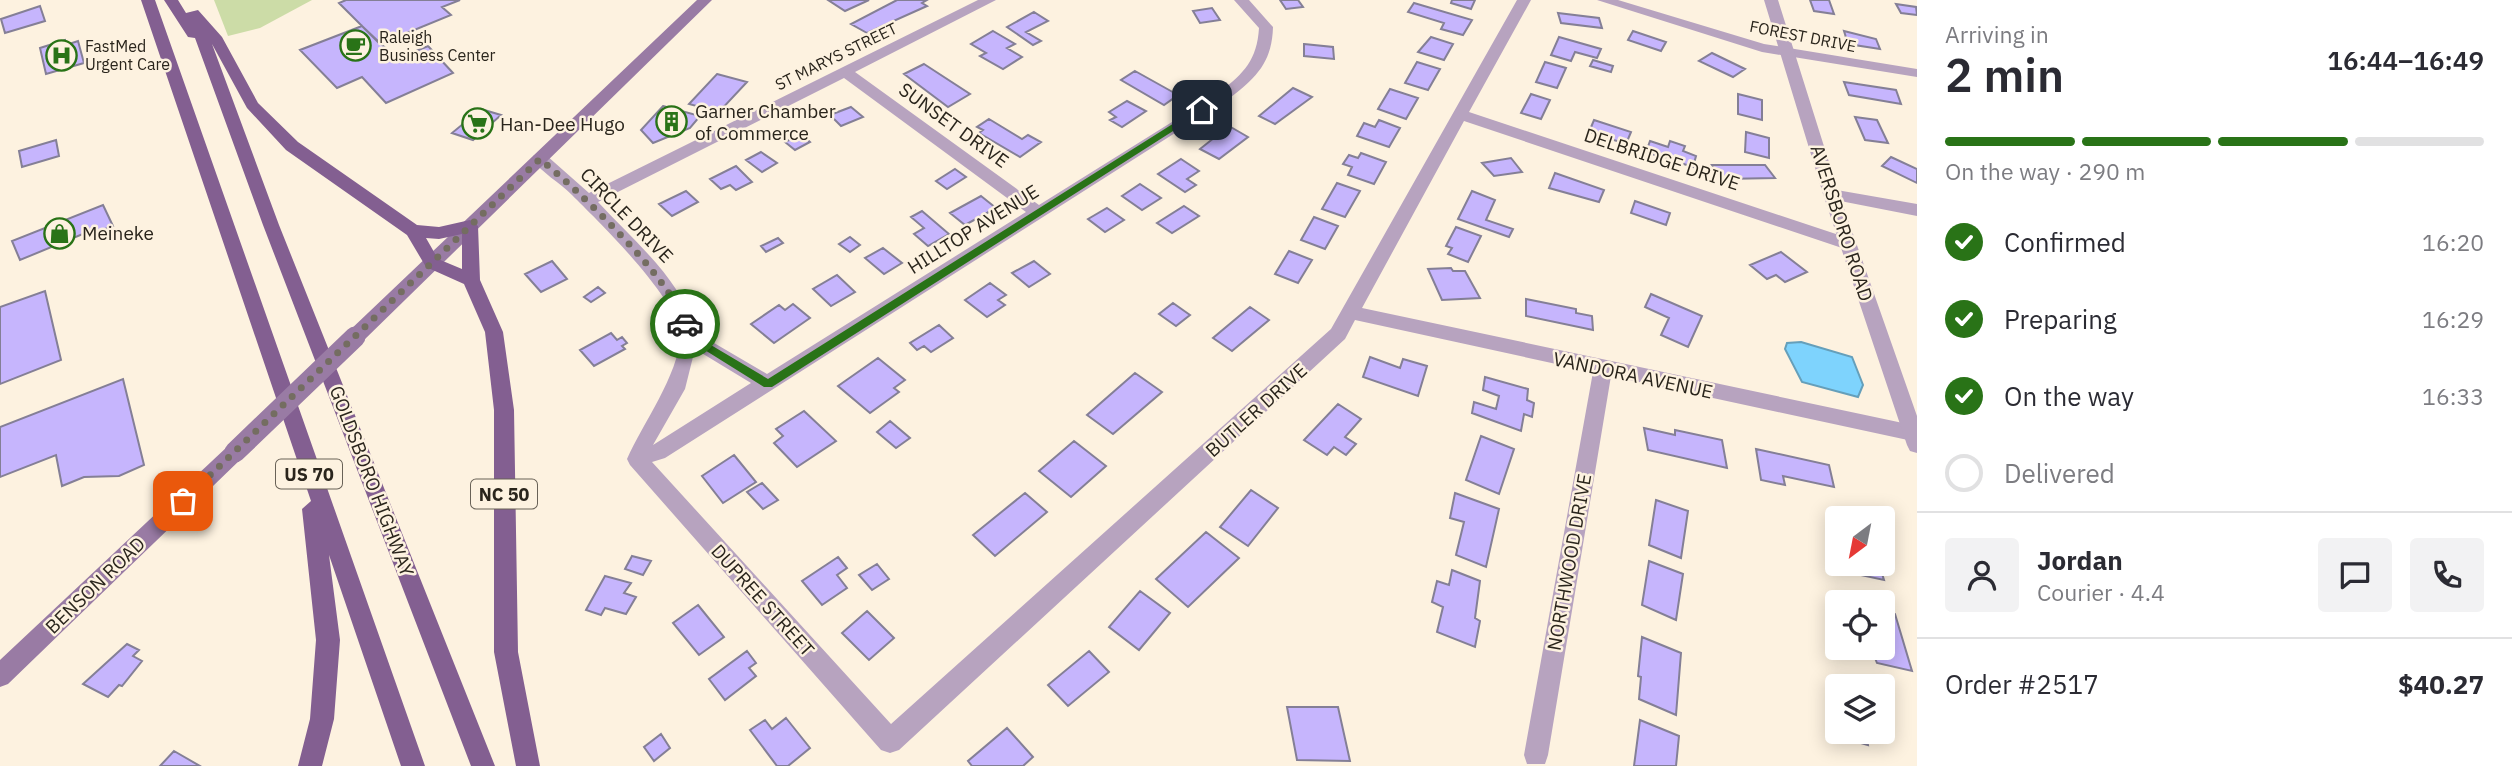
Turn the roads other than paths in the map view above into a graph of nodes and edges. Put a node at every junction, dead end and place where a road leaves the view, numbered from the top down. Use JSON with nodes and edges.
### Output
{"nodes":[{"id":1,"x":148,"y":0,"type":"edge"},
{"id":2,"x":171,"y":0,"type":"edge"},
{"id":3,"x":705,"y":0,"type":"edge"},
{"id":4,"x":989,"y":0,"type":"edge"},
{"id":5,"x":1241,"y":0,"type":"edge"},
{"id":6,"x":1524,"y":0,"type":"edge"},
{"id":7,"x":1604,"y":0,"type":"edge"},
{"id":8,"x":1771,"y":0,"type":"edge"},
{"id":9,"x":191,"y":6,"type":"edge"},
{"id":10,"x":1788,"y":54,"type":"junction"},
{"id":11,"x":211,"y":62,"type":"junction"},
{"id":12,"x":844,"y":71,"type":"junction"},
{"id":13,"x":1917,"y":74,"type":"edge"},
{"id":14,"x":1462,"y":115,"type":"junction"},
{"id":15,"x":540,"y":159,"type":"junction"},
{"id":16,"x":1831,"y":194,"type":"junction"},
{"id":17,"x":586,"y":201,"type":"junction"},
{"id":18,"x":1917,"y":209,"type":"edge"},
{"id":19,"x":1039,"y":213,"type":"junction"},
{"id":20,"x":470,"y":226,"type":"junction"},
{"id":21,"x":413,"y":231,"type":"junction"},
{"id":22,"x":1848,"y":244,"type":"junction"},
{"id":23,"x":432,"y":263,"type":"junction"},
{"id":24,"x":471,"y":280,"type":"junction"},
{"id":25,"x":1350,"y":312,"type":"junction"},
{"id":26,"x":689,"y":337,"type":"junction"},
{"id":27,"x":1603,"y":369,"type":"junction"},
{"id":28,"x":768,"y":384,"type":"junction"},
{"id":29,"x":1916,"y":437,"type":"edge"},
{"id":30,"x":637,"y":459,"type":"junction"},
{"id":31,"x":309,"y":473,"type":"junction"},
{"id":32,"x":0,"y":676,"type":"edge"},
{"id":33,"x":890,"y":741,"type":"joint"},
{"id":34,"x":1536,"y":755,"type":"dead end"},
{"id":35,"x":310,"y":766,"type":"edge"},
{"id":36,"x":413,"y":766,"type":"edge"},
{"id":37,"x":482,"y":766,"type":"edge"},
{"id":38,"x":528,"y":766,"type":"edge"}],
"edges":[{"from":1,"to":31,"type":"main road","number":"US 70"},
{"from":2,"to":11,"type":"main road"},
{"from":3,"to":15,"type":"main road","name":"BENSON ROAD"},
{"from":4,"to":12,"type":"street","name":"ST MARYS STREET"},
{"from":5,"to":19,"type":"street","name":"HILLTOP AVENUE"},
{"from":6,"to":14,"type":"street","name":"BUTLER DRIVE"},
{"from":7,"to":10,"type":"street","name":"FOREST DRIVE"},
{"from":8,"to":10,"type":"street","name":"AVERSBORO ROAD"},
{"from":9,"to":11,"type":"main road","name":"GOLDSBORO HIGHWAY","number":"US 70"},
{"from":9,"to":21,"type":"main road"},
{"from":10,"to":13,"type":"street","name":"FOREST DRIVE"},
{"from":10,"to":16,"type":"street","name":"AVERSBORO ROAD"},
{"from":11,"to":37,"type":"main road","name":"GOLDSBORO HIGHWAY","number":"US 70"},
{"from":12,"to":17,"type":"street","name":"ST MARYS STREET"},
{"from":12,"to":19,"type":"street","name":"SUNSET DRIVE"},
{"from":14,"to":22,"type":"street","name":"DELBRIDGE DRIVE"},
{"from":14,"to":25,"type":"street","name":"BUTLER DRIVE"},
{"from":15,"to":17,"type":"street","name":"CIRCLE DRIVE"},
{"from":15,"to":20,"type":"main road","name":"BENSON ROAD"},
{"from":16,"to":18,"type":"street"},
{"from":16,"to":22,"type":"street","name":"AVERSBORO ROAD"},
{"from":17,"to":26,"type":"street","name":"CIRCLE DRIVE"},
{"from":19,"to":28,"type":"street","name":"HILLTOP AVENUE"},
{"from":20,"to":21,"type":"main road"},
{"from":20,"to":23,"type":"main road","name":"BENSON ROAD"},
{"from":20,"to":24,"type":"main road","number":"NC 50"},
{"from":21,"to":23,"type":"main road"},
{"from":22,"to":29,"type":"street","name":"AVERSBORO ROAD"},
{"from":23,"to":24,"type":"main road"},
{"from":23,"to":32,"type":"main road","name":"BENSON ROAD","bridge":true},
{"from":24,"to":38,"type":"main road","number":"NC 50"},
{"from":25,"to":27,"type":"street","name":"VANDORA AVENUE"},
{"from":25,"to":33,"type":"street","name":"BUTLER DRIVE"},
{"from":26,"to":28,"type":"street"},
{"from":26,"to":30,"type":"street"},
{"from":27,"to":29,"type":"street","name":"VANDORA AVENUE"},
{"from":27,"to":34,"type":"street","name":"NORTHWOOD DRIVE"},
{"from":28,"to":30,"type":"street","name":"HILLTOP AVENUE"},
{"from":30,"to":33,"type":"street","name":"DUPREE STREET"},
{"from":31,"to":35,"type":"main road"},
{"from":31,"to":36,"type":"main road","number":"US 70"}]}
